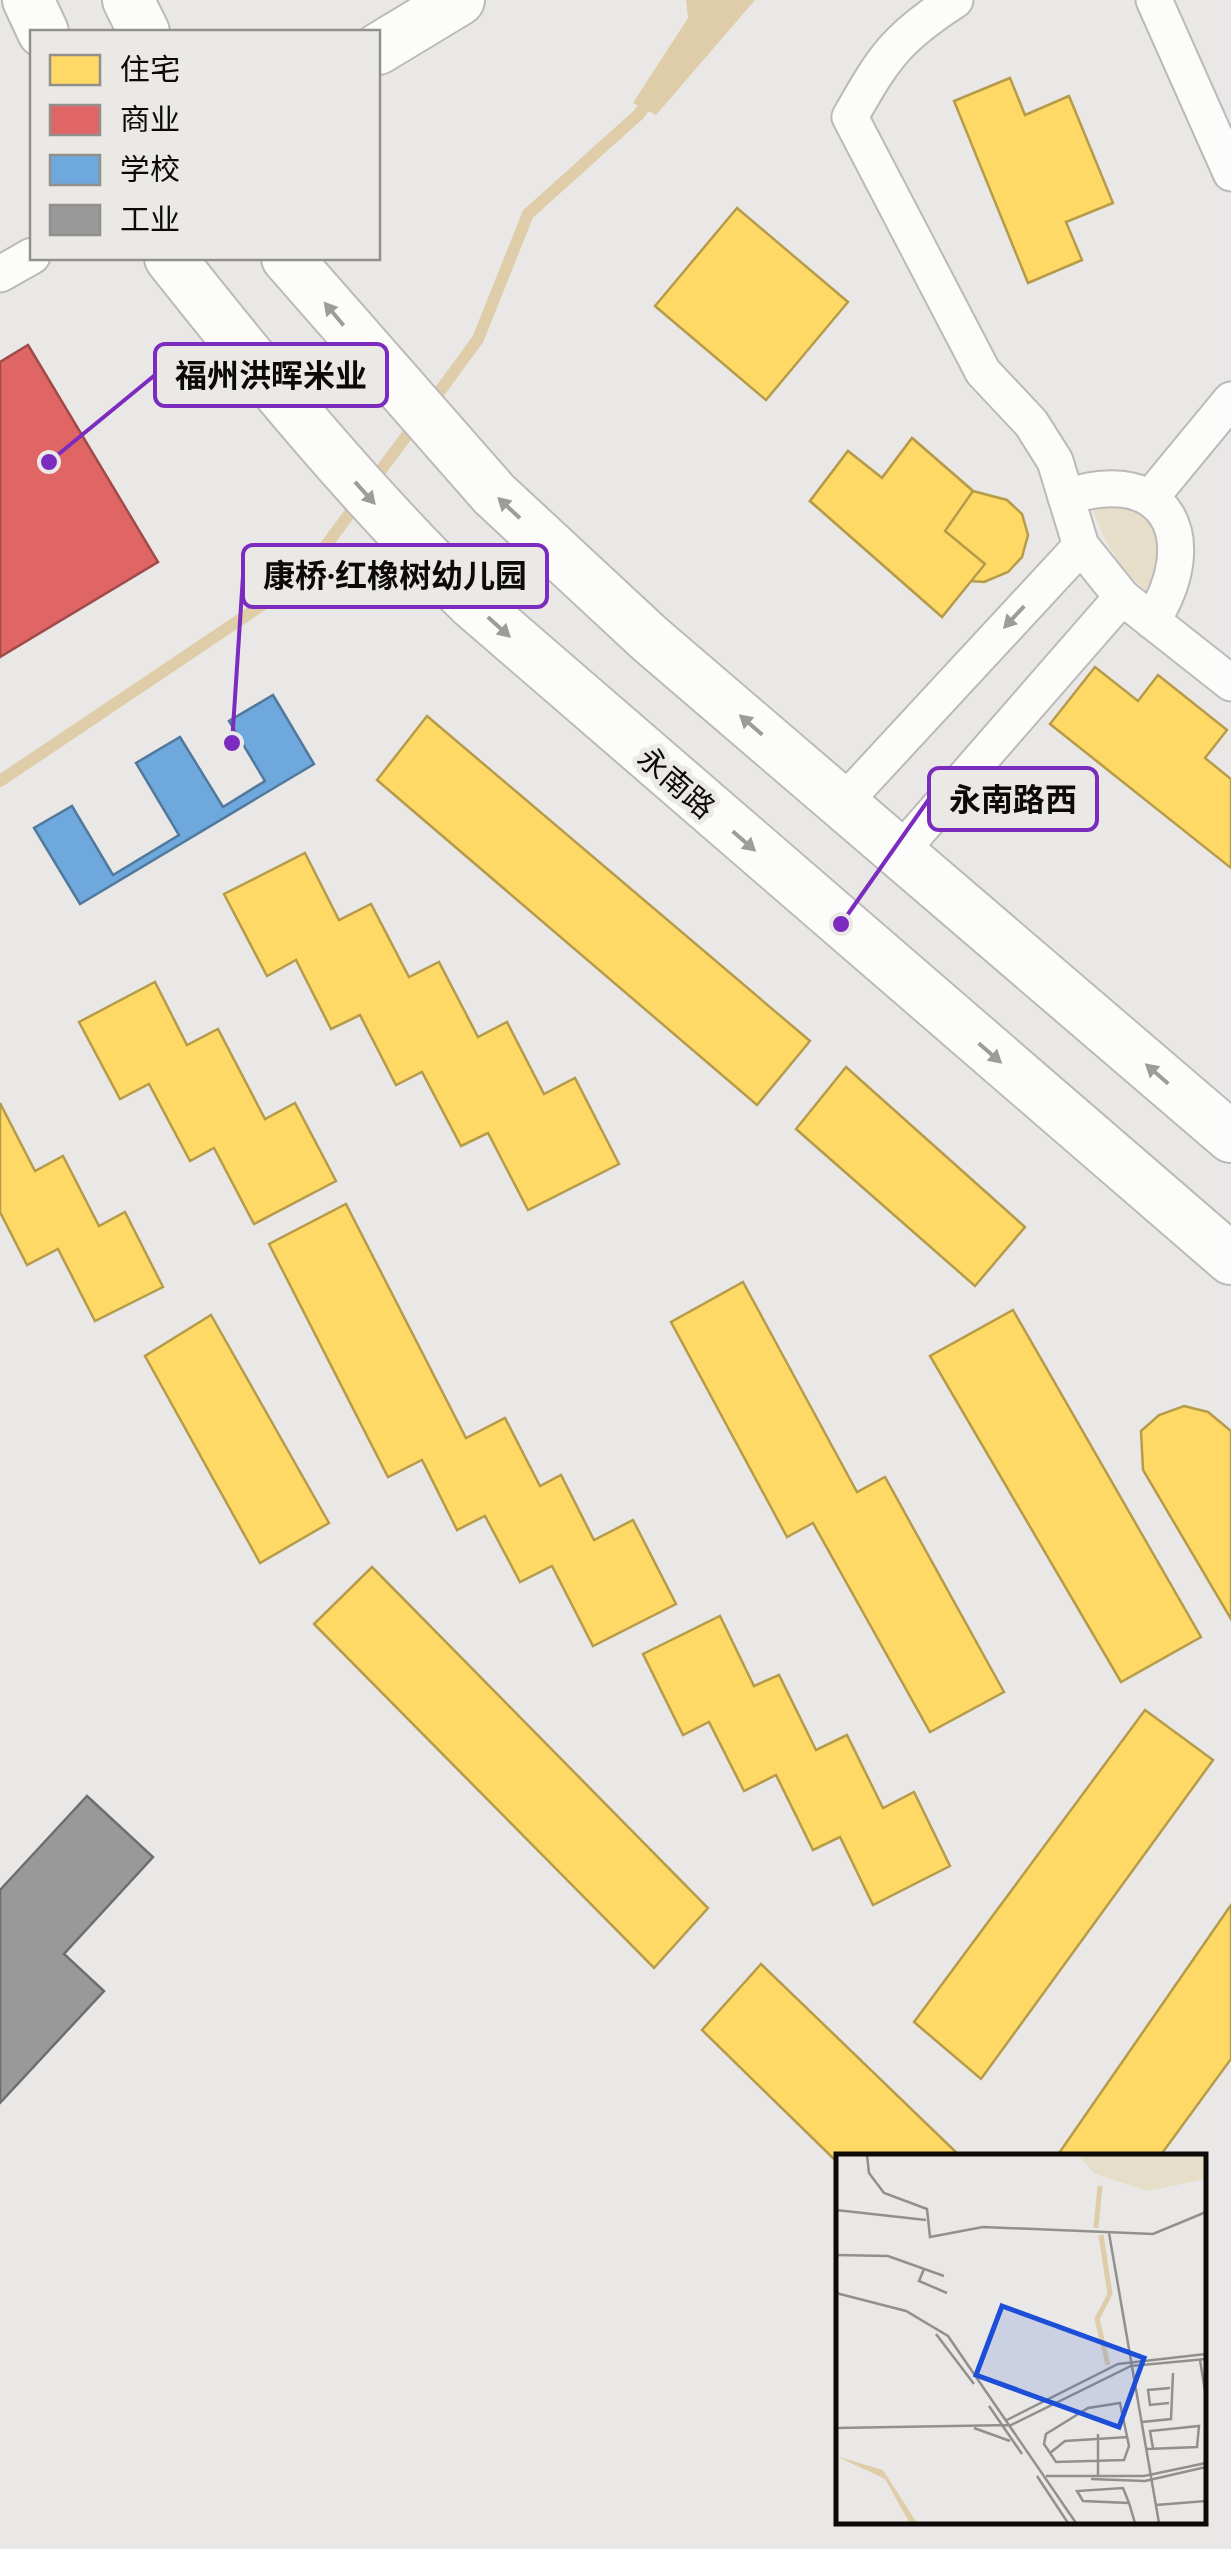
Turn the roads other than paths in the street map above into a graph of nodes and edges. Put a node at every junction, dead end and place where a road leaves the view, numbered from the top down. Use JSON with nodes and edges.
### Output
{"nodes":[{"id":1,"x":28,"y":0,"type":"edge"},
{"id":2,"x":128,"y":0,"type":"edge"},
{"id":3,"x":459,"y":0,"type":"edge"},
{"id":4,"x":955,"y":0,"type":"edge"},
{"id":5,"x":1154,"y":0,"type":"edge"},
{"id":6,"x":43,"y":30,"type":"edge"},
{"id":7,"x":143,"y":30,"type":"edge"},
{"id":8,"x":380,"y":48,"type":"edge"},
{"id":9,"x":1231,"y":173,"type":"edge"},
{"id":10,"x":30,"y":257,"type":"edge"},
{"id":11,"x":172,"y":260,"type":"edge"},
{"id":12,"x":289,"y":260,"type":"edge"},
{"id":13,"x":0,"y":274,"type":"edge"},
{"id":14,"x":1231,"y":400,"type":"edge"},
{"id":15,"x":1066,"y":497,"type":"junction"},
{"id":16,"x":1151,"y":497,"type":"junction"},
{"id":17,"x":1080,"y":546,"type":"junction"},
{"id":18,"x":1122,"y":597,"type":"junction"},
{"id":19,"x":1152,"y":621,"type":"junction"},
{"id":20,"x":1231,"y":683,"type":"edge"},
{"id":21,"x":843,"y":803,"type":"junction"},
{"id":22,"x":900,"y":852,"type":"junction"},
{"id":23,"x":1231,"y":1138,"type":"edge"},
{"id":24,"x":1231,"y":1259,"type":"edge"}],
"edges":[{"from":1,"to":6,"type":"main road"},
{"from":2,"to":7,"type":"main road"},
{"from":3,"to":8,"type":"main road"},
{"from":4,"to":15,"type":"street"},
{"from":5,"to":9,"type":"street"},
{"from":10,"to":13,"type":"street"},
{"from":11,"to":24,"type":"main road","name":"永南路","one_way":true},
{"from":21,"to":12,"type":"main road","one_way":true},
{"from":14,"to":16,"type":"street"},
{"from":15,"to":16,"type":"street"},
{"from":15,"to":17,"type":"street"},
{"from":16,"to":19,"type":"street"},
{"from":17,"to":18,"type":"street"},
{"from":17,"to":21,"type":"street","one_way":true},
{"from":18,"to":19,"type":"street"},
{"from":18,"to":22,"type":"street"},
{"from":19,"to":20,"type":"street"},
{"from":21,"to":22,"type":"main road"},
{"from":23,"to":22,"type":"main road","one_way":true}]}
